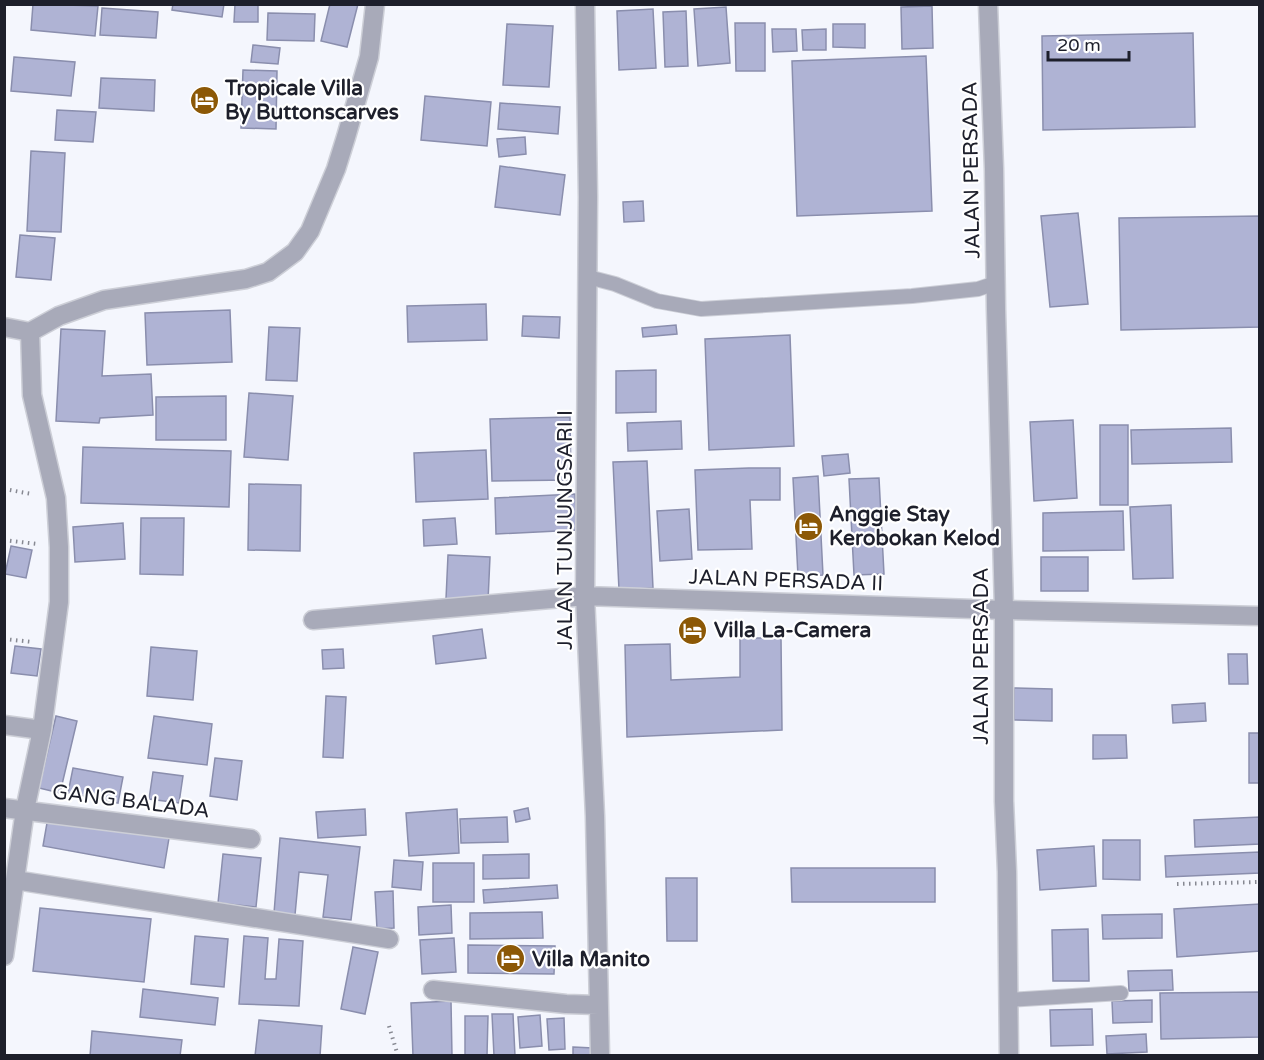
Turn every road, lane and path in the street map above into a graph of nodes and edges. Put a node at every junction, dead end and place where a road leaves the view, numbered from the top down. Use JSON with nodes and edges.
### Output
{"nodes":[{"id":1,"x":375,"y":4,"type":"edge"},
{"id":2,"x":585,"y":4,"type":"edge"},
{"id":3,"x":988,"y":4,"type":"edge"},
{"id":4,"x":588,"y":277,"type":"junction"},
{"id":5,"x":996,"y":283,"type":"junction"},
{"id":6,"x":4,"y":327,"type":"edge"},
{"id":7,"x":30,"y":332,"type":"junction"},
{"id":8,"x":4,"y":540,"type":"edge"},
{"id":9,"x":59,"y":547,"type":"junction"},
{"id":10,"x":585,"y":596,"type":"junction"},
{"id":11,"x":1005,"y":610,"type":"junction"},
{"id":12,"x":1260,"y":616,"type":"edge"},
{"id":13,"x":313,"y":620,"type":"dead end"},
{"id":14,"x":4,"y":725,"type":"edge"},
{"id":15,"x":42,"y":730,"type":"junction"},
{"id":16,"x":4,"y":808,"type":"edge"},
{"id":17,"x":26,"y":810,"type":"junction"},
{"id":18,"x":251,"y":839,"type":"dead end"},
{"id":19,"x":15,"y":880,"type":"junction"},
{"id":20,"x":1260,"y":882,"type":"edge"},
{"id":21,"x":1177,"y":884,"type":"dead end"},
{"id":22,"x":389,"y":939,"type":"dead end"},
{"id":23,"x":4,"y":956,"type":"edge"},
{"id":24,"x":433,"y":990,"type":"dead end"},
{"id":25,"x":1121,"y":993,"type":"dead end"},
{"id":26,"x":1009,"y":1000,"type":"junction"},
{"id":27,"x":598,"y":1005,"type":"junction"},
{"id":28,"x":389,"y":1026,"type":"dead end"},
{"id":29,"x":398,"y":1056,"type":"edge"},
{"id":30,"x":600,"y":1056,"type":"edge"},
{"id":31,"x":1009,"y":1056,"type":"edge"}],
"edges":[{"from":1,"to":7,"type":"street"},
{"from":2,"to":4,"type":"street","name":"JALAN TUNJUNGSARI I"},
{"from":3,"to":5,"type":"street","name":"JALAN PERSADA"},
{"from":4,"to":5,"type":"lane"},
{"from":4,"to":10,"type":"street","name":"JALAN TUNJUNGSARI I"},
{"from":5,"to":11,"type":"street","name":"JALAN PERSADA"},
{"from":6,"to":7,"type":"street"},
{"from":7,"to":9,"type":"street"},
{"from":8,"to":9,"type":"path"},
{"from":9,"to":15,"type":"street"},
{"from":10,"to":11,"type":"street","name":"JALAN PERSADA II"},
{"from":10,"to":13,"type":"street","name":"JALAN PERSADA II"},
{"from":10,"to":27,"type":"street","name":"JALAN TUNJUNGSARI I"},
{"from":11,"to":12,"type":"street","name":"JALAN PERSADA II"},
{"from":11,"to":26,"type":"street","name":"JALAN PERSADA"},
{"from":14,"to":15,"type":"street"},
{"from":15,"to":17,"type":"street"},
{"from":16,"to":17,"type":"street","name":"GANG BALADA"},
{"from":17,"to":18,"type":"street","name":"GANG BALADA"},
{"from":17,"to":19,"type":"street"},
{"from":19,"to":22,"type":"street"},
{"from":19,"to":23,"type":"street"},
{"from":20,"to":21,"type":"path"},
{"from":24,"to":27,"type":"street"},
{"from":25,"to":26,"type":"lane"},
{"from":26,"to":31,"type":"street","name":"JALAN PERSADA"},
{"from":27,"to":30,"type":"street","name":"JALAN TUNJUNGSARI I"},
{"from":28,"to":29,"type":"path"}]}
